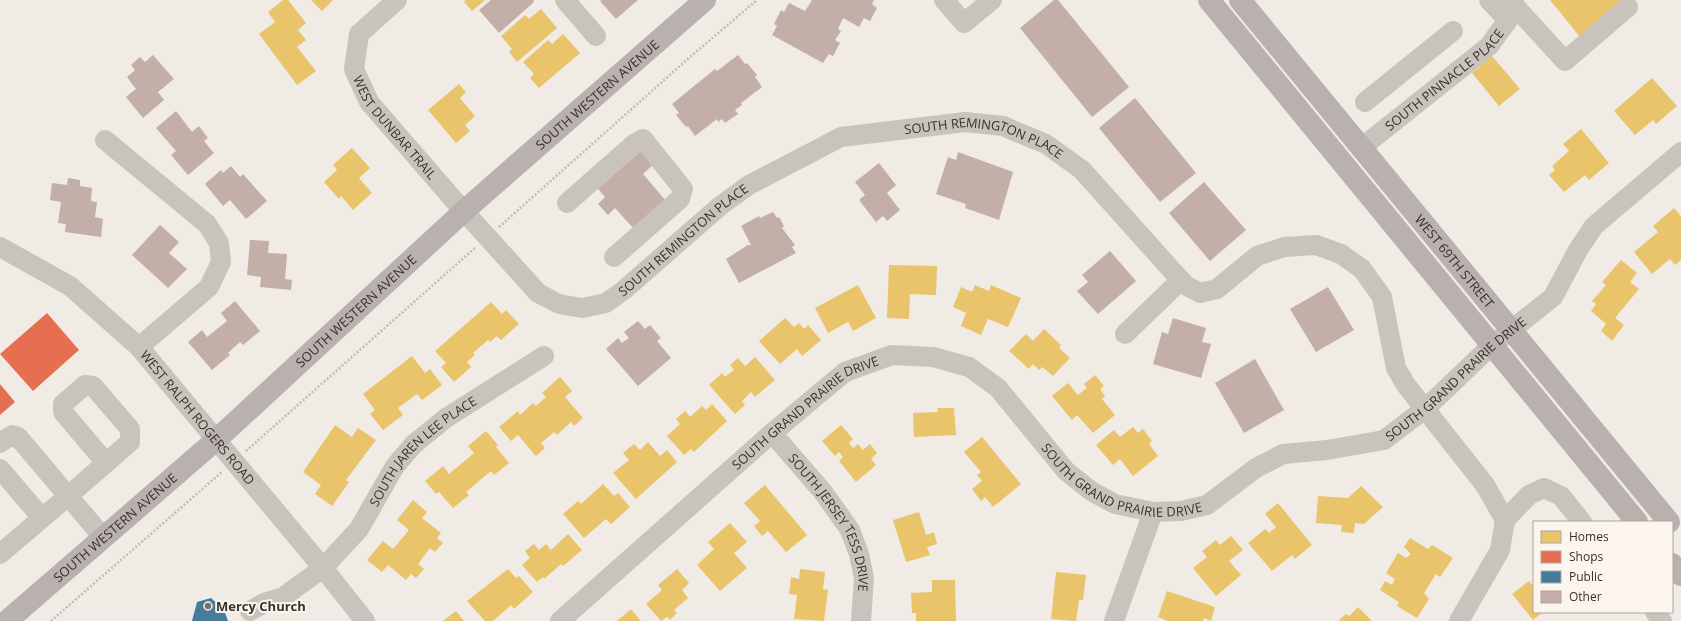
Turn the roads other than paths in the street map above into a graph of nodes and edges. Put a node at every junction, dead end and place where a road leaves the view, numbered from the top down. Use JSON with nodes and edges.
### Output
{"nodes":[{"id":1,"x":397,"y":0,"type":"edge"},
{"id":2,"x":565,"y":0,"type":"edge"},
{"id":3,"x":705,"y":0,"type":"edge"},
{"id":4,"x":944,"y":0,"type":"edge"},
{"id":5,"x":992,"y":0,"type":"edge"},
{"id":6,"x":1209,"y":0,"type":"edge"},
{"id":7,"x":1240,"y":0,"type":"edge"},
{"id":8,"x":1489,"y":0,"type":"edge"},
{"id":9,"x":1628,"y":7,"type":"dead end"},
{"id":10,"x":1512,"y":8,"type":"edge"},
{"id":11,"x":1453,"y":31,"type":"dead end"},
{"id":12,"x":596,"y":36,"type":"dead end"},
{"id":13,"x":1398,"y":118,"type":"junction"},
{"id":14,"x":105,"y":140,"type":"dead end"},
{"id":15,"x":1361,"y":148,"type":"junction"},
{"id":16,"x":1681,"y":152,"type":"edge"},
{"id":17,"x":1342,"y":164,"type":"junction"},
{"id":18,"x":567,"y":203,"type":"dead end"},
{"id":19,"x":464,"y":212,"type":"junction"},
{"id":20,"x":0,"y":247,"type":"edge"},
{"id":21,"x":614,"y":257,"type":"dead end"},
{"id":22,"x":1181,"y":280,"type":"junction"},
{"id":23,"x":1510,"y":330,"type":"junction"},
{"id":24,"x":1125,"y":334,"type":"dead end"},
{"id":25,"x":1491,"y":346,"type":"junction"},
{"id":26,"x":139,"y":347,"type":"junction"},
{"id":27,"x":544,"y":356,"type":"dead end"},
{"id":28,"x":1426,"y":408,"type":"junction"},
{"id":29,"x":772,"y":433,"type":"junction"},
{"id":30,"x":216,"y":440,"type":"junction"},
{"id":31,"x":0,"y":443,"type":"edge"},
{"id":32,"x":106,"y":463,"type":"dead end"},
{"id":33,"x":0,"y":469,"type":"edge"},
{"id":34,"x":68,"y":496,"type":"junction"},
{"id":35,"x":1153,"y":512,"type":"junction"},
{"id":36,"x":42,"y":518,"type":"junction"},
{"id":37,"x":1505,"y":520,"type":"junction"},
{"id":38,"x":1581,"y":521,"type":"edge"},
{"id":39,"x":1636,"y":521,"type":"edge"},
{"id":40,"x":1668,"y":521,"type":"edge"},
{"id":41,"x":1673,"y":527,"type":"edge"},
{"id":42,"x":1681,"y":536,"type":"edge"},
{"id":43,"x":103,"y":537,"type":"junction"},
{"id":44,"x":1,"y":550,"type":"edge"},
{"id":45,"x":1673,"y":565,"type":"edge"},
{"id":46,"x":323,"y":568,"type":"junction"},
{"id":47,"x":1681,"y":575,"type":"edge"},
{"id":48,"x":250,"y":611,"type":"dead end"},
{"id":49,"x":1656,"y":613,"type":"edge"},
{"id":50,"x":7,"y":621,"type":"edge"},
{"id":51,"x":365,"y":621,"type":"edge"},
{"id":52,"x":560,"y":621,"type":"edge"},
{"id":53,"x":861,"y":621,"type":"edge"},
{"id":54,"x":1114,"y":621,"type":"edge"},
{"id":55,"x":1459,"y":621,"type":"edge"},
{"id":56,"x":1662,"y":621,"type":"edge"}],
"edges":[{"from":1,"to":19,"type":"street","name":"WEST DUNBAR TRAIL"},
{"from":2,"to":12,"type":"street"},
{"from":3,"to":19,"type":"main road","name":"SOUTH WESTERN AVENUE"},
{"from":4,"to":5,"type":"street"},
{"from":6,"to":17,"type":"main road","name":"WEST 69TH STREET"},
{"from":7,"to":15,"type":"main road","name":"WEST 69TH STREET"},
{"from":8,"to":10,"type":"street"},
{"from":9,"to":10,"type":"street"},
{"from":10,"to":13,"type":"street","name":"SOUTH PINNACLE PLACE"},
{"from":11,"to":13,"type":"street"},
{"from":13,"to":15,"type":"street","name":"SOUTH PINNACLE PLACE"},
{"from":14,"to":26,"type":"street"},
{"from":15,"to":17,"type":"main road"},
{"from":15,"to":23,"type":"main road","name":"WEST 69TH STREET"},
{"from":16,"to":23,"type":"street","name":"SOUTH GRAND PRAIRIE DRIVE"},
{"from":17,"to":25,"type":"main road","name":"WEST 69TH STREET"},
{"from":18,"to":21,"type":"street"},
{"from":19,"to":22,"type":"street","name":"SOUTH REMINGTON PLACE"},
{"from":19,"to":30,"type":"main road","name":"SOUTH WESTERN AVENUE"},
{"from":20,"to":26,"type":"street","name":"WEST RALPH ROGERS ROAD"},
{"from":22,"to":24,"type":"street"},
{"from":22,"to":28,"type":"street","name":"SOUTH REMINGTON PLACE"},
{"from":23,"to":25,"type":"street","name":"SOUTH GRAND PRAIRIE DRIVE"},
{"from":23,"to":40,"type":"main road","name":"WEST 69TH STREET"},
{"from":25,"to":28,"type":"street","name":"SOUTH GRAND PRAIRIE DRIVE"},
{"from":25,"to":39,"type":"main road","name":"WEST 69TH STREET"},
{"from":26,"to":30,"type":"street","name":"WEST RALPH ROGERS ROAD"},
{"from":27,"to":46,"type":"street","name":"SOUTH JAREN LEE PLACE"},
{"from":28,"to":35,"type":"street","name":"SOUTH GRAND PRAIRIE DRIVE"},
{"from":28,"to":37,"type":"street","name":"SOUTH REMINGTON PLACE"},
{"from":29,"to":35,"type":"street","name":"SOUTH GRAND PRAIRIE DRIVE"},
{"from":29,"to":52,"type":"street","name":"SOUTH GRAND PRAIRIE DRIVE"},
{"from":29,"to":53,"type":"street","name":"SOUTH JERSEY TESS DRIVE"},
{"from":30,"to":43,"type":"main road","name":"SOUTH WESTERN AVENUE"},
{"from":30,"to":46,"type":"street","name":"WEST RALPH ROGERS ROAD"},
{"from":31,"to":34,"type":"street"},
{"from":32,"to":34,"type":"street"},
{"from":33,"to":36,"type":"street"},
{"from":34,"to":36,"type":"street"},
{"from":34,"to":43,"type":"street"},
{"from":35,"to":54,"type":"street"},
{"from":36,"to":44,"type":"street"},
{"from":37,"to":38,"type":"street"},
{"from":37,"to":55,"type":"street"},
{"from":41,"to":42,"type":"main road"},
{"from":43,"to":50,"type":"main road","name":"SOUTH WESTERN AVENUE"},
{"from":45,"to":47,"type":"main road"},
{"from":46,"to":48,"type":"street","name":"SOUTH JAREN LEE PLACE"},
{"from":46,"to":51,"type":"street","name":"WEST RALPH ROGERS ROAD"},
{"from":49,"to":56,"type":"street"}]}
